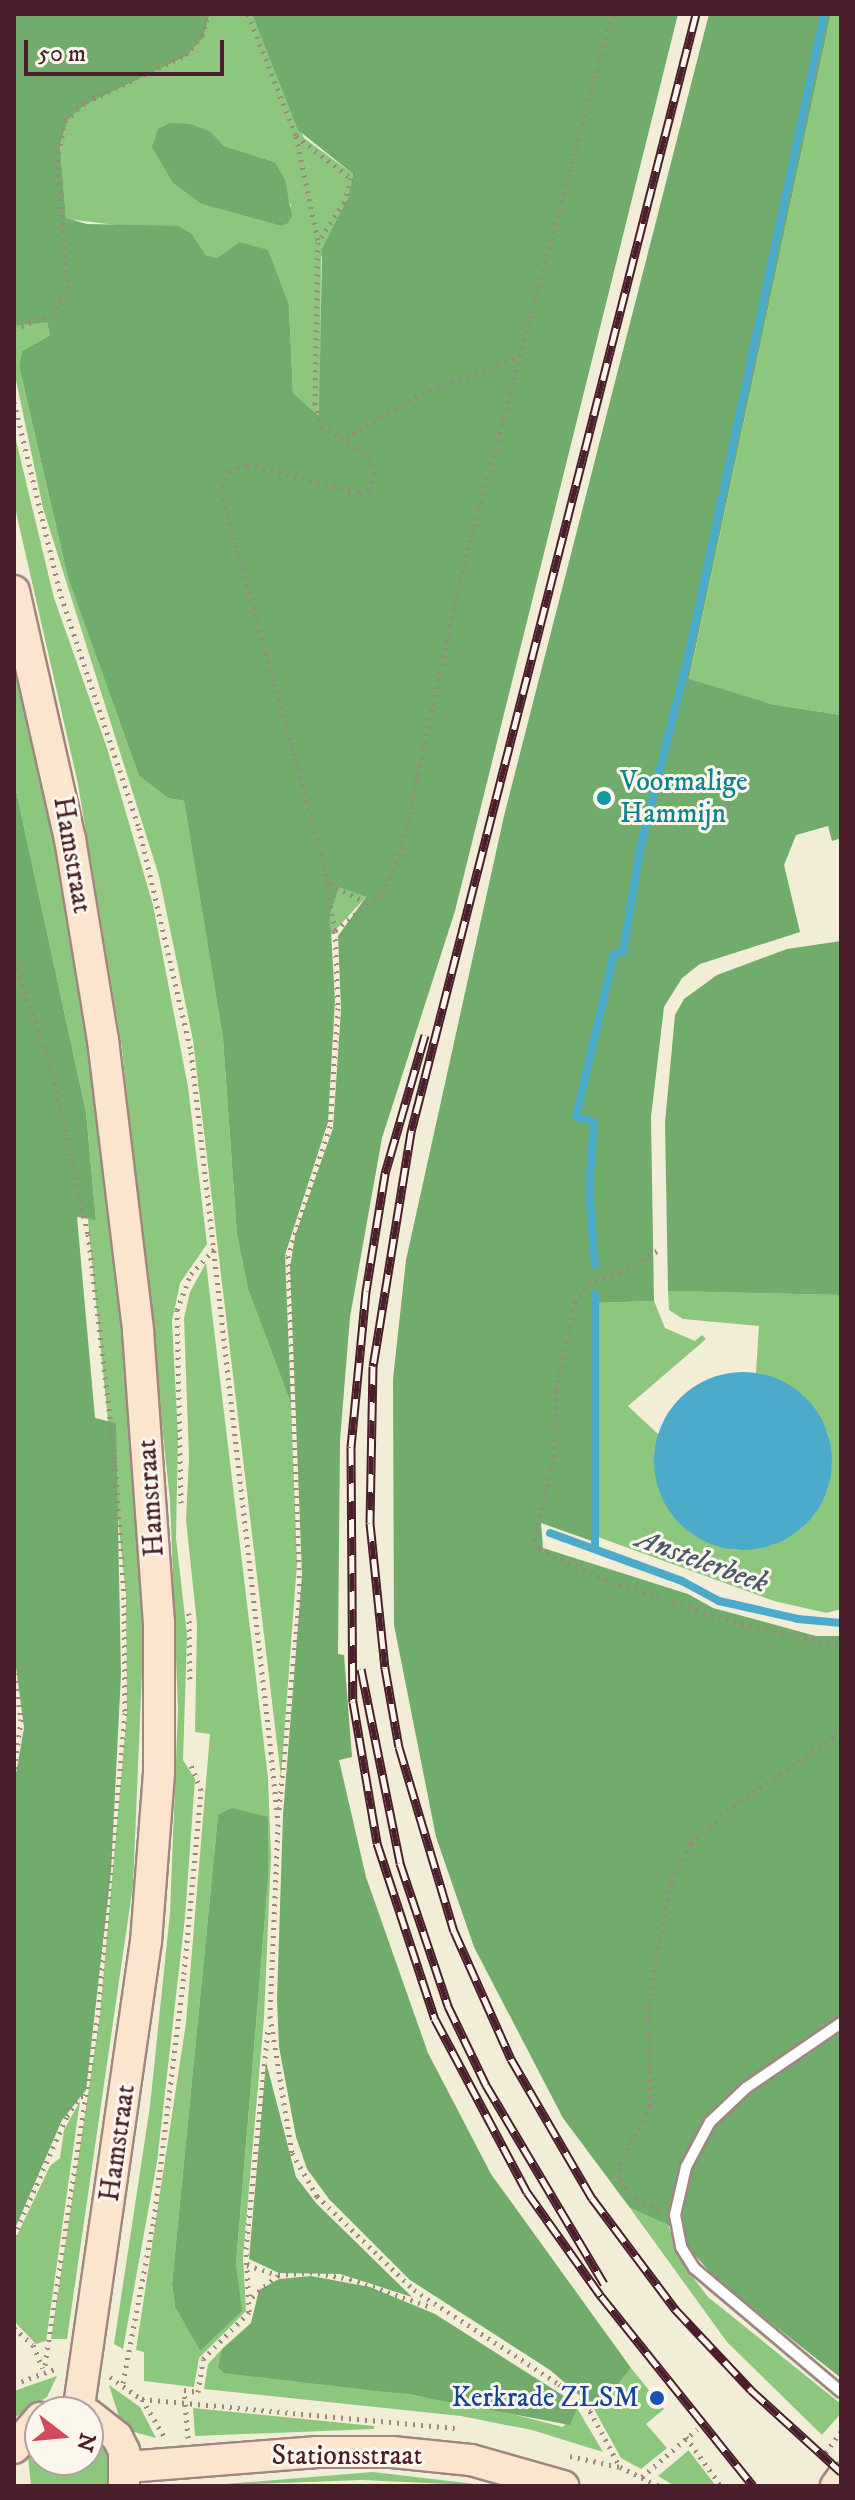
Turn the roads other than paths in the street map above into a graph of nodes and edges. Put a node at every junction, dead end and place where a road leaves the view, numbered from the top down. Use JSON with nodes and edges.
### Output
{"nodes":[{"id":1,"x":14,"y":591,"type":"edge"},
{"id":2,"x":841,"y":2023,"type":"edge"},
{"id":3,"x":841,"y":2392,"type":"edge"},
{"id":4,"x":82,"y":2396,"type":"edge"},
{"id":5,"x":104,"y":2427,"type":"edge"},
{"id":6,"x":125,"y":2477,"type":"edge"},
{"id":7,"x":841,"y":2479,"type":"edge"},
{"id":8,"x":563,"y":2486,"type":"edge"},
{"id":9,"x":836,"y":2486,"type":"edge"}],
"edges":[{"from":1,"to":4,"type":"main road","name":"Hamstraat"},
{"from":2,"to":3,"type":"lane"},
{"from":5,"to":6,"type":"main road"},
{"from":6,"to":8,"type":"main road","name":"Stationsstraat"},
{"from":7,"to":9,"type":"main road"}]}
